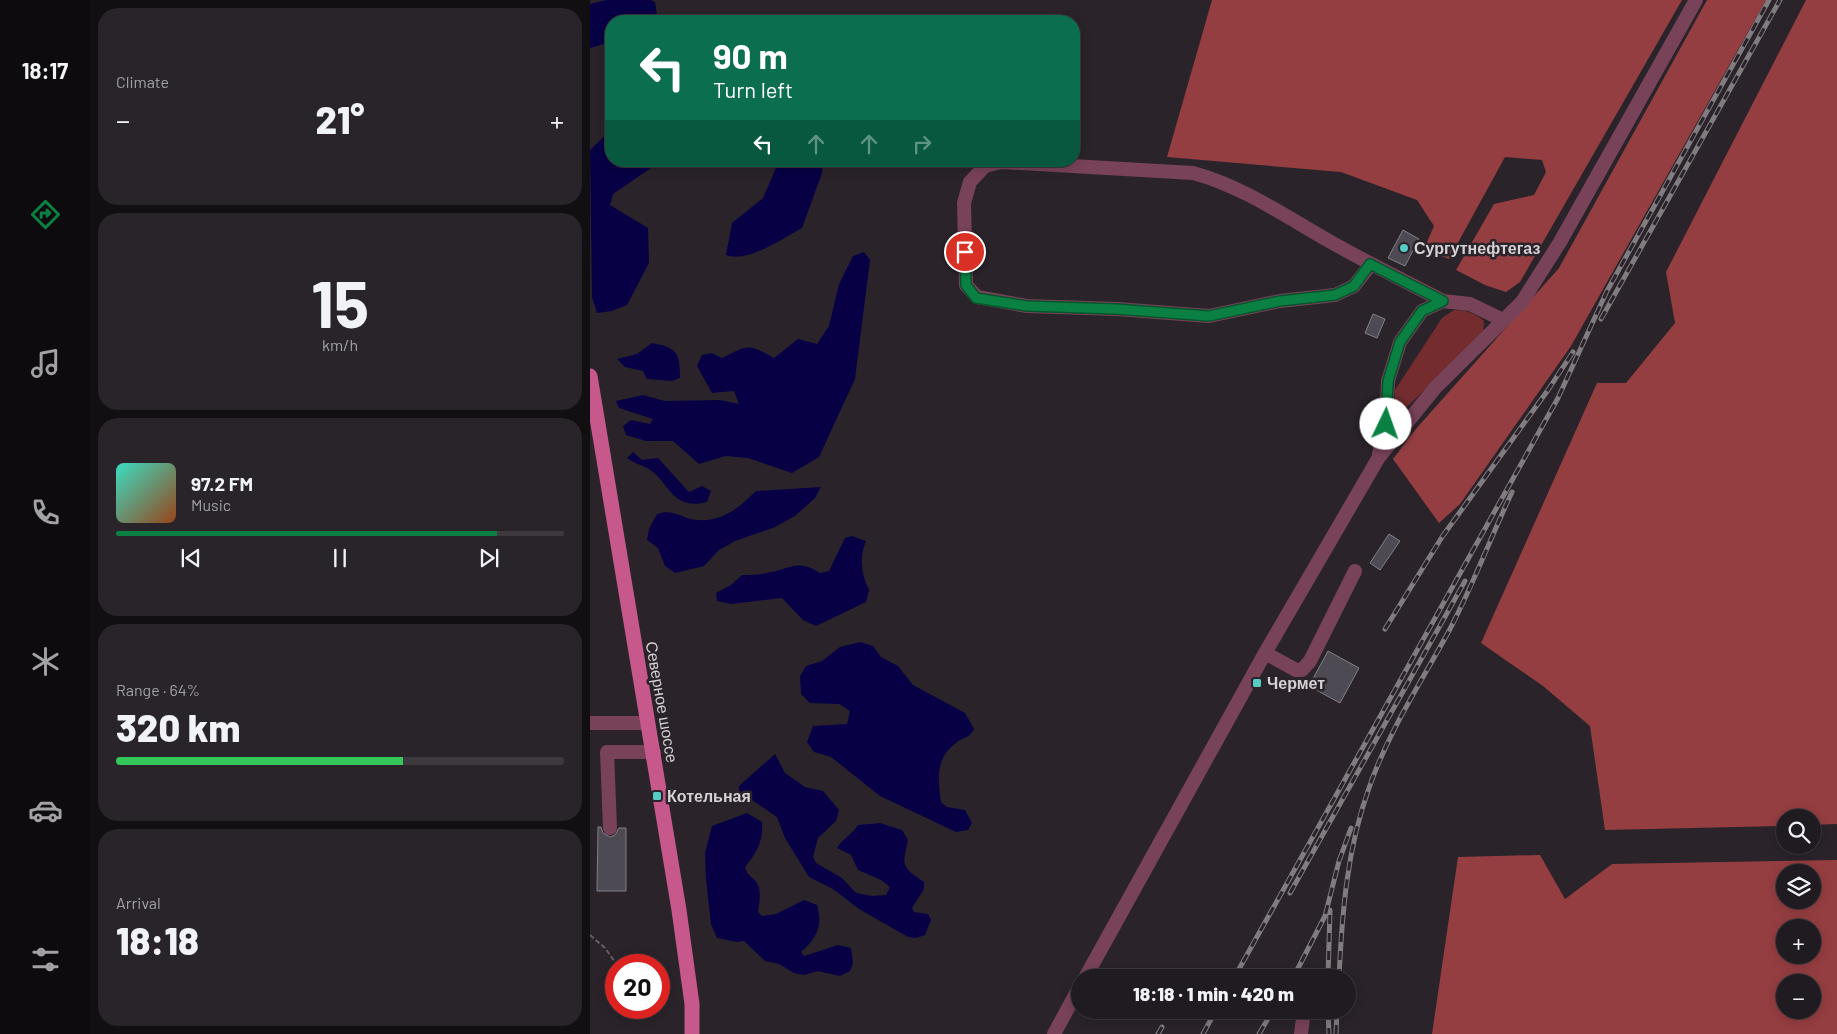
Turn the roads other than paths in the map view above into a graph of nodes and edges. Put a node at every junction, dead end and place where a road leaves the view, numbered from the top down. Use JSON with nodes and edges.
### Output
{"nodes":[{"id":1,"x":1696,"y":0,"type":"edge"},
{"id":2,"x":984,"y":167,"type":"edge"},
{"id":3,"x":1080,"y":167,"type":"edge"},
{"id":4,"x":1370,"y":264,"type":"junction"},
{"id":5,"x":1443,"y":301,"type":"junction"},
{"id":6,"x":1503,"y":320,"type":"junction"},
{"id":7,"x":590,"y":376,"type":"edge"},
{"id":8,"x":1379,"y":457,"type":"junction"},
{"id":9,"x":1356,"y":571,"type":"dead end"},
{"id":10,"x":1264,"y":653,"type":"junction"},
{"id":11,"x":590,"y":723,"type":"edge"},
{"id":12,"x":647,"y":723,"type":"junction"},
{"id":13,"x":654,"y":752,"type":"junction"},
{"id":14,"x":610,"y":828,"type":"dead end"},
{"id":15,"x":1090,"y":969,"type":"edge"},
{"id":16,"x":1071,"y":1003,"type":"edge"},
{"id":17,"x":1303,"y":1019,"type":"edge"},
{"id":18,"x":692,"y":1034,"type":"edge"},
{"id":19,"x":1054,"y":1034,"type":"edge"},
{"id":20,"x":1301,"y":1034,"type":"edge"}],
"edges":[{"from":1,"to":6,"type":"street"},
{"from":2,"to":4,"type":"street"},
{"from":3,"to":4,"type":"street"},
{"from":4,"to":5,"type":"street"},
{"from":5,"to":6,"type":"street"},
{"from":5,"to":8,"type":"street"},
{"from":6,"to":8,"type":"street"},
{"from":7,"to":12,"type":"main road","name":"Северное шоссе"},
{"from":8,"to":10,"type":"street"},
{"from":9,"to":10,"type":"street"},
{"from":10,"to":15,"type":"street"},
{"from":11,"to":12,"type":"street"},
{"from":12,"to":13,"type":"main road","name":"Северное шоссе"},
{"from":13,"to":14,"type":"street"},
{"from":13,"to":18,"type":"main road","name":"Северное шоссе"},
{"from":16,"to":19,"type":"street"},
{"from":17,"to":20,"type":"street"}]}
